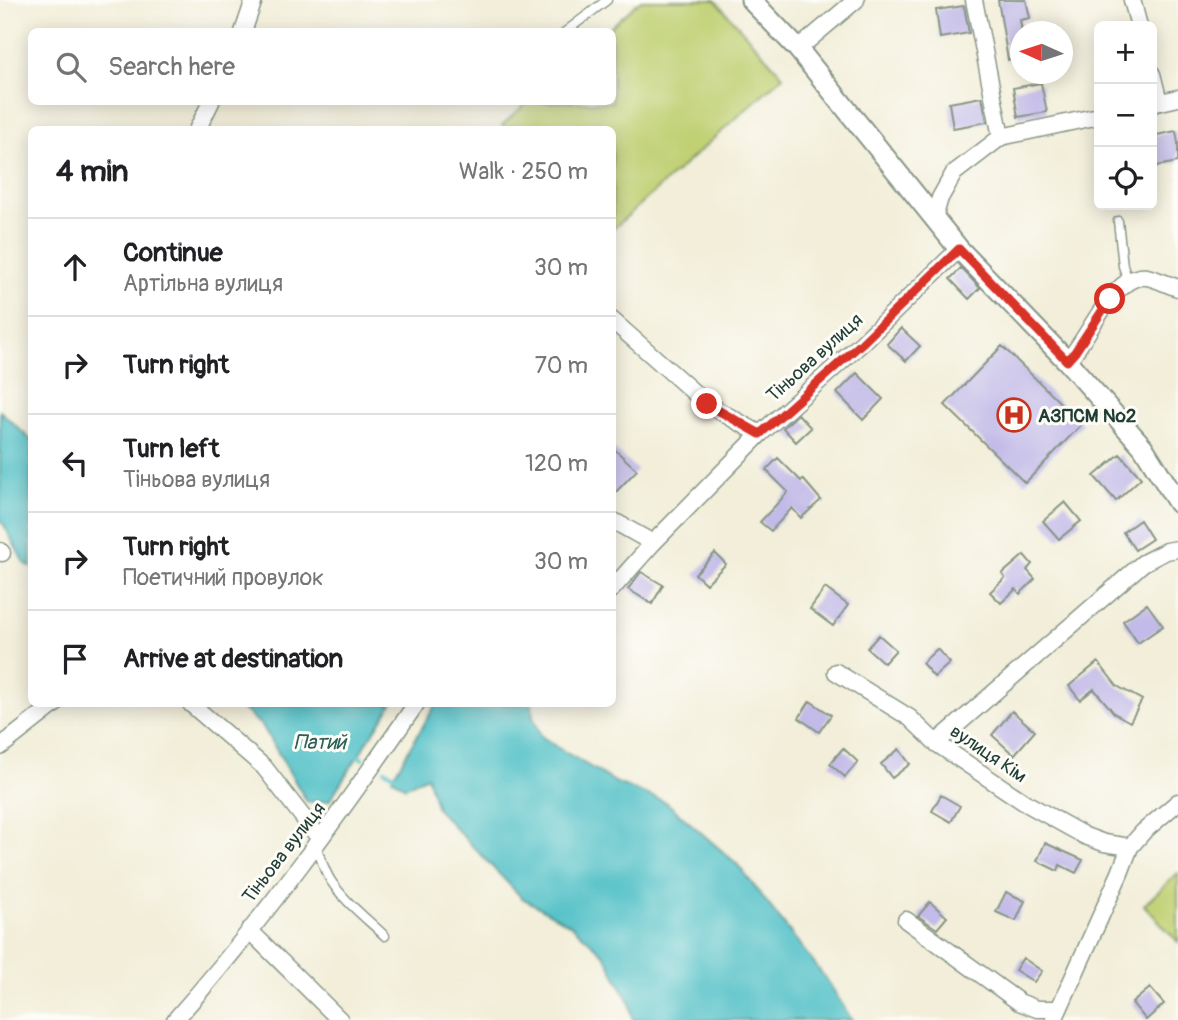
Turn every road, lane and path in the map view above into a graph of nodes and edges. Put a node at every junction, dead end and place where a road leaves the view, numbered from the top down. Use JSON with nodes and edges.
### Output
{"nodes":[{"id":1,"x":254,"y":0,"type":"edge"},
{"id":2,"x":607,"y":0,"type":"edge"},
{"id":3,"x":751,"y":0,"type":"edge"},
{"id":4,"x":856,"y":0,"type":"edge"},
{"id":5,"x":974,"y":0,"type":"edge"},
{"id":6,"x":1132,"y":0,"type":"edge"},
{"id":7,"x":1138,"y":21,"type":"edge"},
{"id":8,"x":244,"y":28,"type":"edge"},
{"id":9,"x":570,"y":28,"type":"edge"},
{"id":10,"x":798,"y":49,"type":"junction"},
{"id":11,"x":1178,"y":98,"type":"edge"},
{"id":12,"x":1157,"y":103,"type":"edge"},
{"id":13,"x":210,"y":105,"type":"edge"},
{"id":14,"x":1094,"y":117,"type":"edge"},
{"id":15,"x":199,"y":126,"type":"edge"},
{"id":16,"x":1001,"y":137,"type":"junction"},
{"id":17,"x":934,"y":218,"type":"junction"},
{"id":18,"x":1118,"y":221,"type":"dead end"},
{"id":19,"x":959,"y":249,"type":"junction"},
{"id":20,"x":1128,"y":281,"type":"junction"},
{"id":21,"x":1178,"y":288,"type":"edge"},
{"id":22,"x":616,"y":324,"type":"edge"},
{"id":23,"x":1067,"y":361,"type":"junction"},
{"id":24,"x":760,"y":434,"type":"junction"},
{"id":25,"x":1178,"y":503,"type":"edge"},
{"id":26,"x":616,"y":522,"type":"edge"},
{"id":27,"x":653,"y":543,"type":"junction"},
{"id":28,"x":1178,"y":549,"type":"edge"},
{"id":29,"x":616,"y":585,"type":"edge"},
{"id":30,"x":836,"y":672,"type":"dead end"},
{"id":31,"x":51,"y":707,"type":"edge"},
{"id":32,"x":194,"y":707,"type":"edge"},
{"id":33,"x":414,"y":707,"type":"edge"},
{"id":34,"x":936,"y":743,"type":"junction"},
{"id":35,"x":0,"y":747,"type":"edge"},
{"id":36,"x":1178,"y":802,"type":"edge"},
{"id":37,"x":318,"y":842,"type":"junction"},
{"id":38,"x":1130,"y":848,"type":"junction"},
{"id":39,"x":906,"y":920,"type":"dead end"},
{"id":40,"x":249,"y":930,"type":"junction"},
{"id":41,"x":385,"y":936,"type":"dead end"},
{"id":42,"x":1058,"y":1016,"type":"edge"},
{"id":43,"x":175,"y":1020,"type":"edge"},
{"id":44,"x":340,"y":1020,"type":"edge"}],
"edges":[{"from":1,"to":8,"type":"street"},
{"from":2,"to":9,"type":"lane"},
{"from":3,"to":10,"type":"street"},
{"from":4,"to":10,"type":"street"},
{"from":5,"to":16,"type":"street"},
{"from":6,"to":7,"type":"street"},
{"from":10,"to":17,"type":"street"},
{"from":11,"to":12,"type":"street"},
{"from":13,"to":15,"type":"street"},
{"from":14,"to":16,"type":"street"},
{"from":16,"to":17,"type":"street"},
{"from":17,"to":19,"type":"street"},
{"from":18,"to":20,"type":"lane"},
{"from":19,"to":23,"type":"street"},
{"from":19,"to":24,"type":"street","name":"Тіньова вулиця"},
{"from":20,"to":21,"type":"street"},
{"from":20,"to":23,"type":"street"},
{"from":22,"to":24,"type":"street"},
{"from":23,"to":25,"type":"street"},
{"from":24,"to":27,"type":"street","name":"Тіньова вулиця"},
{"from":26,"to":27,"type":"street"},
{"from":27,"to":29,"type":"street","name":"Тіньова вулиця"},
{"from":28,"to":34,"type":"street"},
{"from":30,"to":34,"type":"street","name":"вулиця Кім"},
{"from":31,"to":35,"type":"street"},
{"from":32,"to":37,"type":"street"},
{"from":33,"to":37,"type":"street","name":"Тіньова вулиця"},
{"from":34,"to":38,"type":"street","name":"вулиця Кім"},
{"from":36,"to":38,"type":"street"},
{"from":37,"to":40,"type":"street","name":"Тіньова вулиця"},
{"from":37,"to":41,"type":"lane"},
{"from":38,"to":42,"type":"street"},
{"from":39,"to":42,"type":"street"},
{"from":40,"to":43,"type":"street","name":"Тіньова вулиця"},
{"from":40,"to":44,"type":"street"}]}
